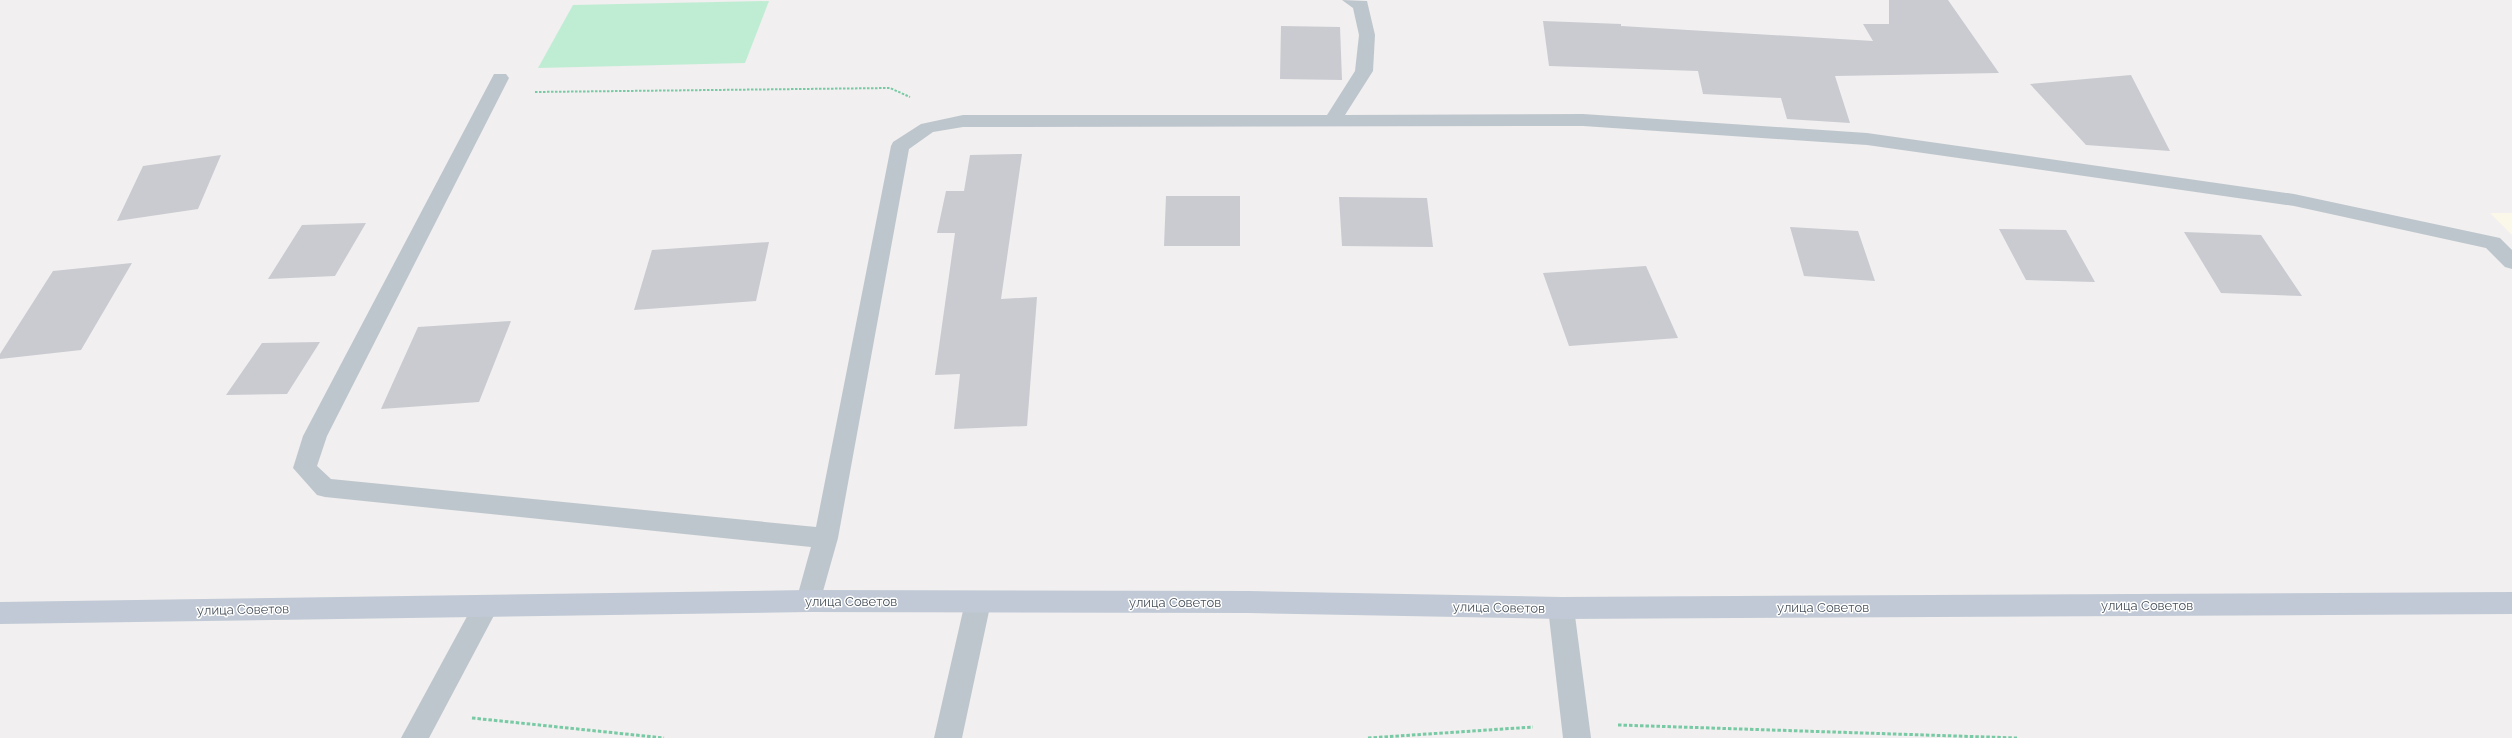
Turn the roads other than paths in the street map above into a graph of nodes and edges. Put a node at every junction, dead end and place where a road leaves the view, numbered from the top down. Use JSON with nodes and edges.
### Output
{"nodes":[{"id":1,"x":1350,"y":0,"type":"edge"},
{"id":2,"x":496,"y":85,"type":"road end"},
{"id":3,"x":1333,"y":120,"type":"junction"},
{"id":4,"x":2512,"y":262,"type":"edge"},
{"id":5,"x":826,"y":538,"type":"junction"},
{"id":6,"x":809,"y":601,"type":"junction"},
{"id":7,"x":978,"y":602,"type":"junction"},
{"id":8,"x":2512,"y":603,"type":"edge"},
{"id":9,"x":486,"y":606,"type":"junction"},
{"id":10,"x":1561,"y":608,"type":"junction"},
{"id":11,"x":0,"y":613,"type":"edge"},
{"id":12,"x":1576,"y":731,"type":"edge"},
{"id":13,"x":415,"y":738,"type":"edge"},
{"id":14,"x":948,"y":738,"type":"edge"}],
"edges":[{"from":1,"to":3,"type":"street"},
{"from":2,"to":5,"type":"street"},
{"from":3,"to":4,"type":"street"},
{"from":3,"to":5,"type":"street"},
{"from":5,"to":6,"type":"street"},
{"from":6,"to":7,"type":"main road","name":"улица Советов"},
{"from":6,"to":9,"type":"main road","name":"улица Советов"},
{"from":7,"to":10,"type":"main road","name":"улица Советов"},
{"from":7,"to":14,"type":"street"},
{"from":8,"to":10,"type":"main road","name":"улица Советов"},
{"from":9,"to":11,"type":"main road","name":"улица Советов"},
{"from":9,"to":13,"type":"street"},
{"from":10,"to":12,"type":"street"}]}
